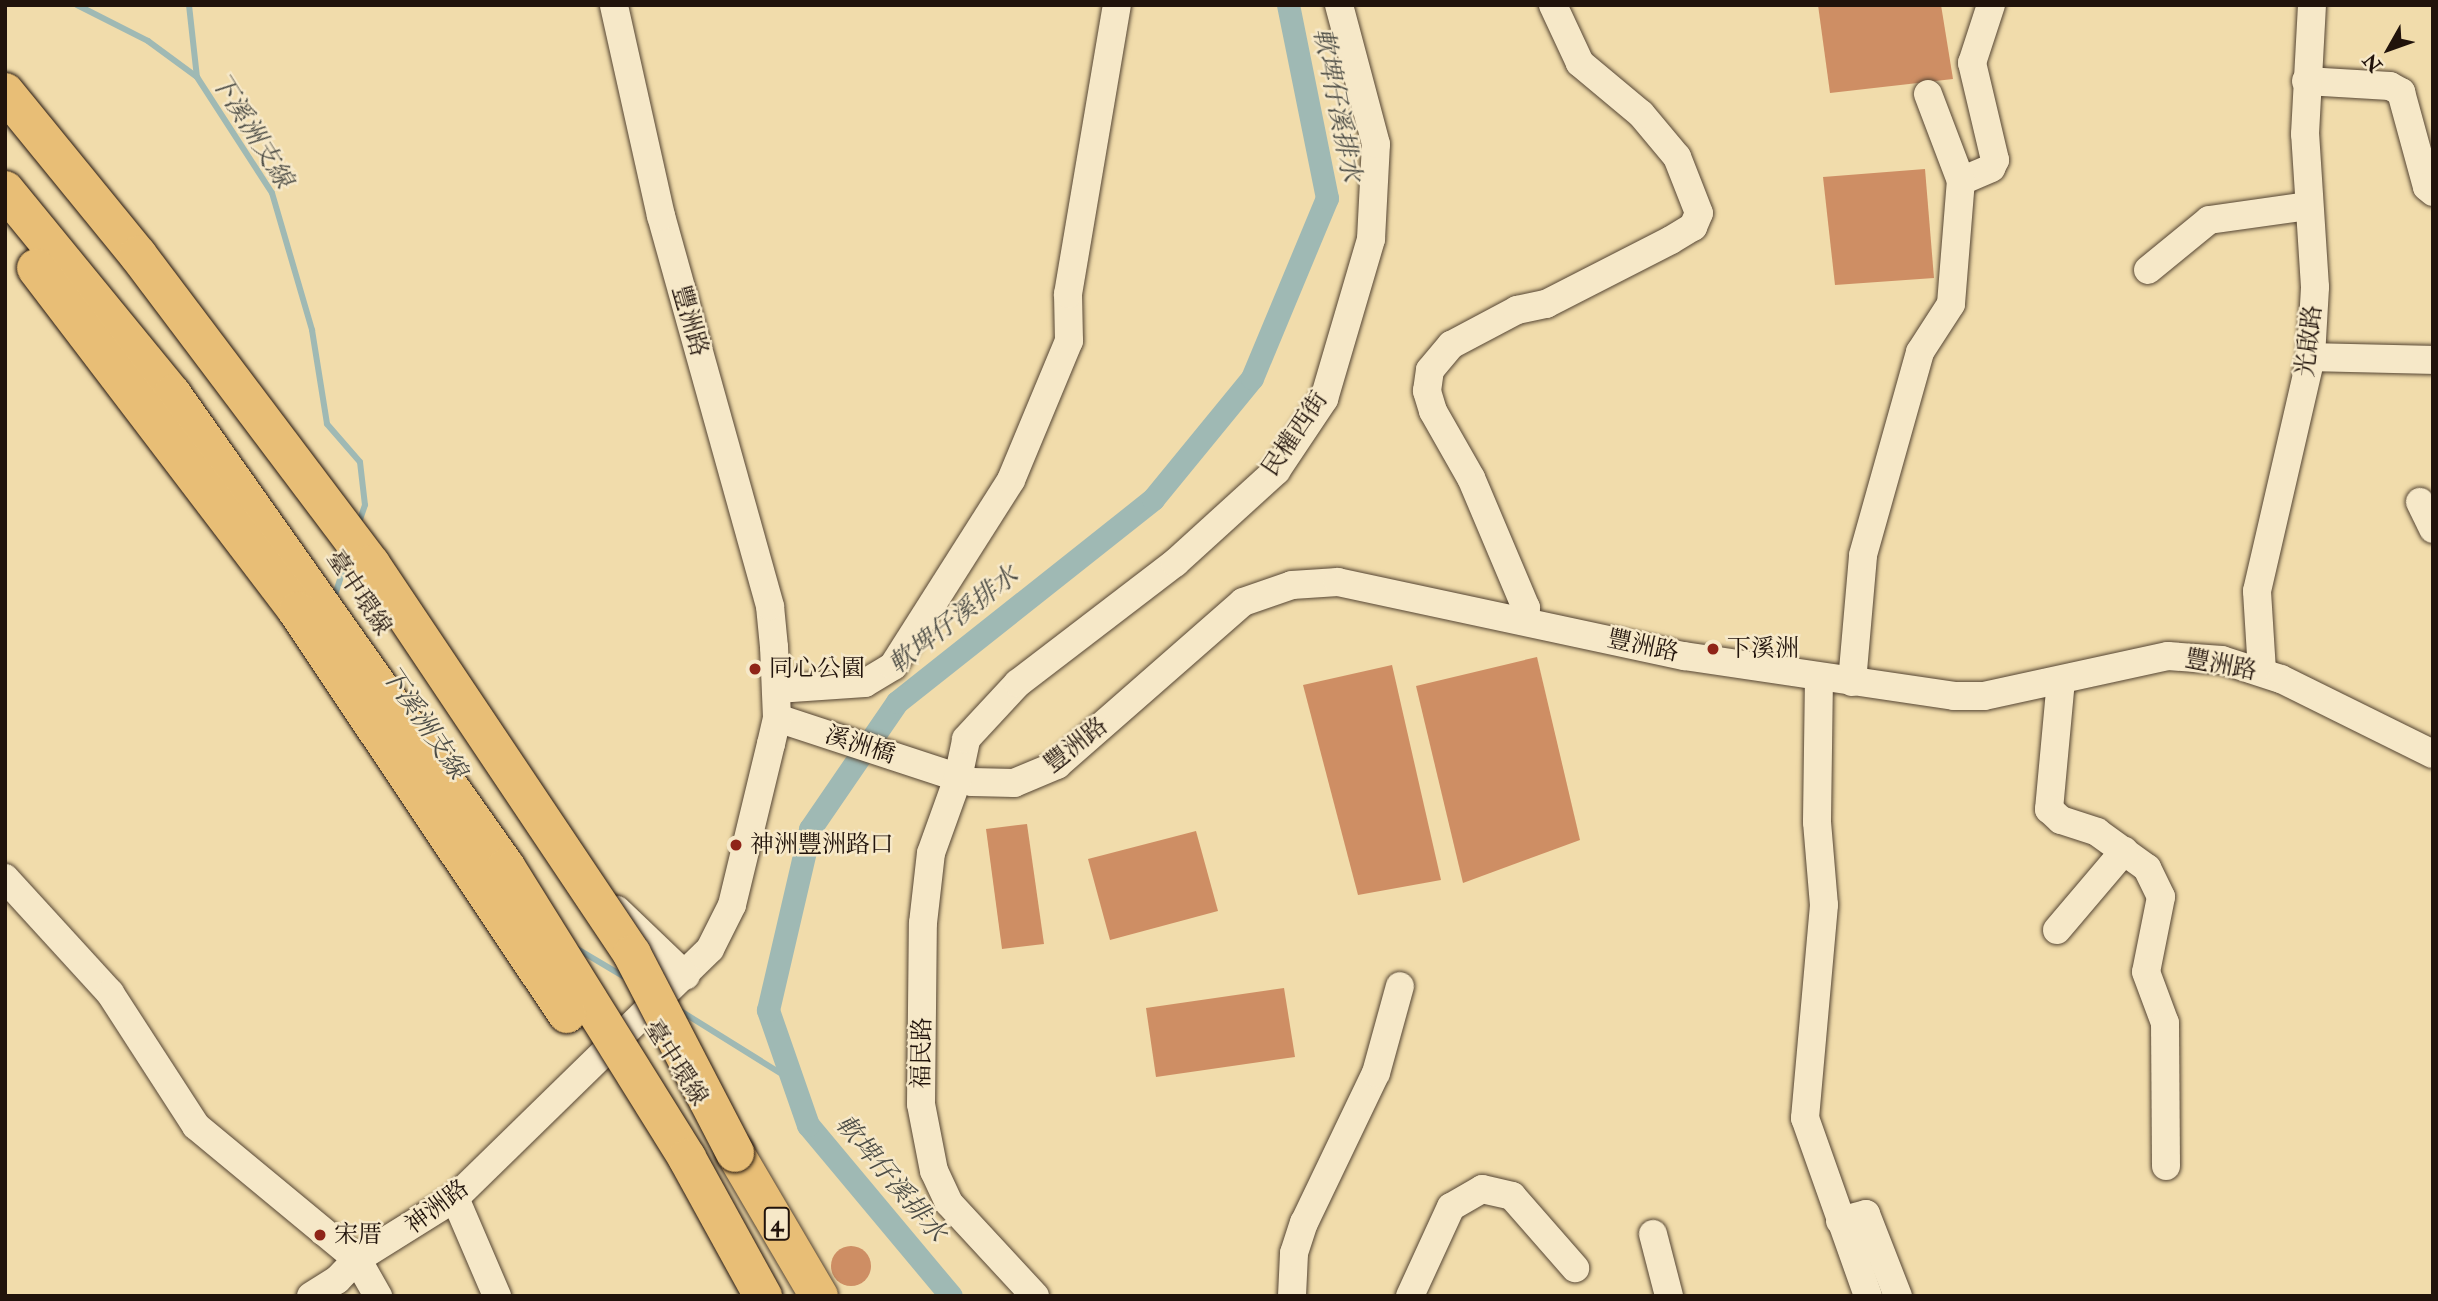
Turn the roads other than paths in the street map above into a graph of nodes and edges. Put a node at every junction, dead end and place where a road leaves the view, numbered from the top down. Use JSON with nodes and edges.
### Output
{"nodes":[{"id":1,"x":614,"y":5,"type":"edge"},
{"id":2,"x":1116,"y":5,"type":"edge"},
{"id":3,"x":1339,"y":5,"type":"edge"},
{"id":4,"x":1553,"y":5,"type":"edge"},
{"id":5,"x":1991,"y":5,"type":"edge"},
{"id":6,"x":2312,"y":5,"type":"edge"},
{"id":7,"x":2306,"y":81,"type":"junction"},
{"id":8,"x":5,"y":92,"type":"edge"},
{"id":9,"x":1928,"y":94,"type":"dead end"},
{"id":10,"x":5,"y":109,"type":"edge"},
{"id":11,"x":5,"y":123,"type":"edge"},
{"id":12,"x":1961,"y":181,"type":"junction"},
{"id":13,"x":5,"y":190,"type":"edge"},
{"id":14,"x":2433,"y":192,"type":"edge"},
{"id":15,"x":2309,"y":206,"type":"junction"},
{"id":16,"x":5,"y":232,"type":"edge"},
{"id":17,"x":2148,"y":270,"type":"dead end"},
{"id":18,"x":2311,"y":357,"type":"junction"},
{"id":19,"x":2433,"y":360,"type":"edge"},
{"id":20,"x":2420,"y":502,"type":"dead end"},
{"id":21,"x":2433,"y":530,"type":"edge"},
{"id":22,"x":1522,"y":620,"type":"junction"},
{"id":23,"x":2262,"y":671,"type":"junction"},
{"id":24,"x":1819,"y":677,"type":"junction"},
{"id":25,"x":2061,"y":680,"type":"junction"},
{"id":26,"x":1852,"y":681,"type":"junction"},
{"id":27,"x":777,"y":689,"type":"junction"},
{"id":28,"x":777,"y":718,"type":"junction"},
{"id":29,"x":2433,"y":754,"type":"edge"},
{"id":30,"x":950,"y":775,"type":"junction"},
{"id":31,"x":2124,"y":850,"type":"junction"},
{"id":32,"x":5,"y":878,"type":"edge"},
{"id":33,"x":2057,"y":930,"type":"dead end"},
{"id":34,"x":686,"y":976,"type":"junction"},
{"id":35,"x":1400,"y":986,"type":"dead end"},
{"id":36,"x":735,"y":1153,"type":"junction"},
{"id":37,"x":2166,"y":1166,"type":"dead end"},
{"id":38,"x":455,"y":1198,"type":"junction"},
{"id":39,"x":1840,"y":1221,"type":"junction"},
{"id":40,"x":1653,"y":1234,"type":"dead end"},
{"id":41,"x":357,"y":1259,"type":"junction"},
{"id":42,"x":1575,"y":1268,"type":"dead end"},
{"id":43,"x":311,"y":1296,"type":"edge"},
{"id":44,"x":378,"y":1296,"type":"edge"},
{"id":45,"x":497,"y":1296,"type":"edge"},
{"id":46,"x":756,"y":1296,"type":"edge"},
{"id":47,"x":763,"y":1296,"type":"edge"},
{"id":48,"x":819,"y":1296,"type":"edge"},
{"id":49,"x":1035,"y":1296,"type":"edge"},
{"id":50,"x":1292,"y":1296,"type":"edge"},
{"id":51,"x":1410,"y":1296,"type":"edge"},
{"id":52,"x":1669,"y":1296,"type":"edge"},
{"id":53,"x":1868,"y":1296,"type":"edge"},
{"id":54,"x":1898,"y":1296,"type":"edge"}],
"edges":[{"from":1,"to":27,"type":"street","name":"豐洲路"},
{"from":2,"to":27,"type":"street"},
{"from":3,"to":30,"type":"street","name":"民權西街"},
{"from":4,"to":22,"type":"street"},
{"from":5,"to":12,"type":"street"},
{"from":6,"to":7,"type":"street","name":"光啟路"},
{"from":7,"to":14,"type":"street"},
{"from":7,"to":15,"type":"street","name":"光啟路"},
{"from":8,"to":36,"type":"highway","bridge":true},
{"from":9,"to":12,"type":"street"},
{"from":10,"to":34,"type":"street","bridge":true},
{"from":11,"to":36,"type":"highway","name":"臺中環線","number":"4","bridge":true},
{"from":12,"to":26,"type":"street"},
{"from":13,"to":47,"type":"highway","name":"臺中環線","number":"4","bridge":true},
{"from":15,"to":17,"type":"street"},
{"from":15,"to":18,"type":"street","name":"光啟路"},
{"from":16,"to":46,"type":"highway","bridge":true},
{"from":18,"to":19,"type":"street"},
{"from":18,"to":23,"type":"street","name":"光啟路"},
{"from":20,"to":21,"type":"street"},
{"from":22,"to":24,"type":"street","name":"豐洲路"},
{"from":22,"to":30,"type":"street","name":"豐洲路"},
{"from":23,"to":25,"type":"street","name":"豐洲路"},
{"from":23,"to":29,"type":"street","name":"豐洲路"},
{"from":24,"to":26,"type":"street","name":"豐洲路"},
{"from":24,"to":39,"type":"street"},
{"from":25,"to":26,"type":"street","name":"豐洲路"},
{"from":25,"to":31,"type":"street"},
{"from":27,"to":28,"type":"street","name":"豐洲路"},
{"from":28,"to":30,"type":"street","name":"溪洲橋"},
{"from":28,"to":34,"type":"street","name":"神洲路"},
{"from":30,"to":49,"type":"street","name":"福民路"},
{"from":31,"to":33,"type":"street"},
{"from":31,"to":37,"type":"street"},
{"from":32,"to":41,"type":"street"},
{"from":34,"to":38,"type":"street","name":"神洲路"},
{"from":35,"to":50,"type":"street"},
{"from":36,"to":48,"type":"highway","name":"臺中環線","number":"4"},
{"from":38,"to":41,"type":"street","name":"神洲路"},
{"from":38,"to":45,"type":"street"},
{"from":39,"to":53,"type":"street"},
{"from":39,"to":54,"type":"street"},
{"from":40,"to":52,"type":"street"},
{"from":41,"to":43,"type":"street","name":"神洲路"},
{"from":41,"to":44,"type":"street"},
{"from":42,"to":51,"type":"street"}]}
